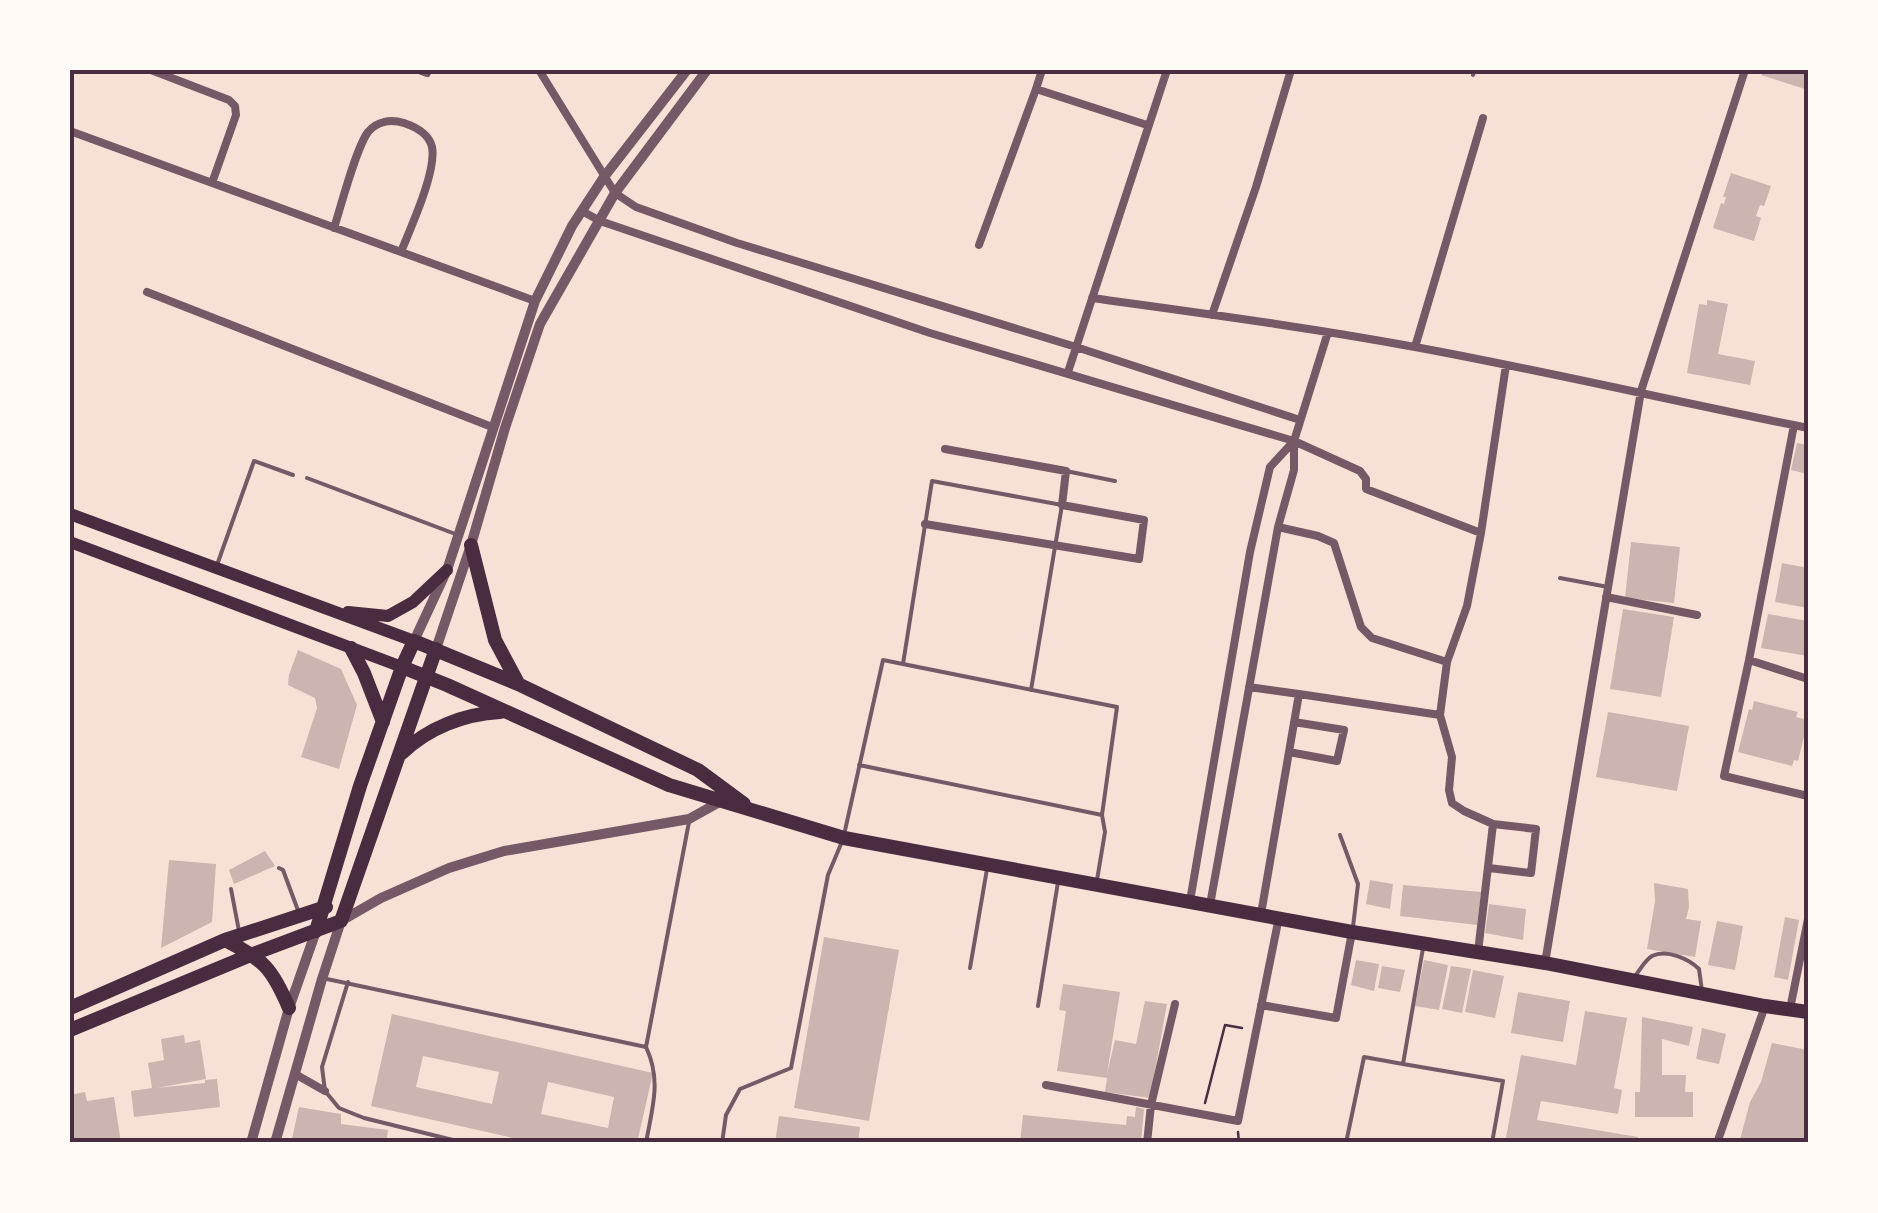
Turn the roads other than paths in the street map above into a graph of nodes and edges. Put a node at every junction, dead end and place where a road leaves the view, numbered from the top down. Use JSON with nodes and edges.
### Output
{"nodes":[{"id":1,"x":151,"y":70,"type":"edge"},
{"id":2,"x":419,"y":70,"type":"edge"},
{"id":3,"x":428,"y":70,"type":"edge"},
{"id":4,"x":539,"y":70,"type":"edge"},
{"id":5,"x":686,"y":70,"type":"edge"},
{"id":6,"x":708,"y":70,"type":"edge"},
{"id":7,"x":1042,"y":70,"type":"edge"},
{"id":8,"x":1167,"y":70,"type":"edge"},
{"id":9,"x":1290,"y":70,"type":"edge"},
{"id":10,"x":1745,"y":70,"type":"edge"},
{"id":11,"x":1036,"y":89,"type":"junction"},
{"id":12,"x":1482,"y":118,"type":"dead end"},
{"id":13,"x":1148,"y":125,"type":"junction"},
{"id":14,"x":70,"y":131,"type":"edge"},
{"id":15,"x":604,"y":177,"type":"junction"},
{"id":16,"x":212,"y":183,"type":"junction"},
{"id":17,"x":615,"y":193,"type":"junction"},
{"id":18,"x":582,"y":211,"type":"junction"},
{"id":19,"x":600,"y":221,"type":"junction"},
{"id":20,"x":334,"y":228,"type":"junction"},
{"id":21,"x":979,"y":245,"type":"dead end"},
{"id":22,"x":401,"y":252,"type":"junction"},
{"id":23,"x":146,"y":292,"type":"dead end"},
{"id":24,"x":1092,"y":298,"type":"junction"},
{"id":25,"x":534,"y":301,"type":"junction"},
{"id":26,"x":1212,"y":314,"type":"junction"},
{"id":27,"x":1328,"y":332,"type":"junction"},
{"id":28,"x":1076,"y":347,"type":"junction"},
{"id":29,"x":1415,"y":347,"type":"junction"},
{"id":30,"x":1506,"y":365,"type":"junction"},
{"id":31,"x":1068,"y":372,"type":"junction"},
{"id":32,"x":1641,"y":391,"type":"junction"},
{"id":33,"x":1300,"y":420,"type":"junction"},
{"id":34,"x":1794,"y":425,"type":"junction"},
{"id":35,"x":492,"y":428,"type":"junction"},
{"id":36,"x":1808,"y":428,"type":"edge"},
{"id":37,"x":1294,"y":441,"type":"junction"},
{"id":38,"x":945,"y":450,"type":"dead end"},
{"id":39,"x":1066,"y":471,"type":"junction"},
{"id":40,"x":292,"y":475,"type":"dead end"},
{"id":41,"x":306,"y":478,"type":"dead end"},
{"id":42,"x":1115,"y":481,"type":"dead end"},
{"id":43,"x":1062,"y":505,"type":"junction"},
{"id":44,"x":70,"y":514,"type":"edge"},
{"id":45,"x":924,"y":524,"type":"junction"},
{"id":46,"x":1278,"y":527,"type":"junction"},
{"id":47,"x":1481,"y":533,"type":"junction"},
{"id":48,"x":458,"y":535,"type":"junction"},
{"id":49,"x":70,"y":542,"type":"edge"},
{"id":50,"x":148,"y":544,"type":"junction"},
{"id":51,"x":471,"y":546,"type":"junction"},
{"id":52,"x":1055,"y":546,"type":"junction"},
{"id":53,"x":137,"y":566,"type":"junction"},
{"id":54,"x":216,"y":570,"type":"junction"},
{"id":55,"x":447,"y":570,"type":"junction"},
{"id":56,"x":1560,"y":578,"type":"dead end"},
{"id":57,"x":1607,"y":592,"type":"junction"},
{"id":58,"x":326,"y":610,"type":"junction"},
{"id":59,"x":1698,"y":615,"type":"dead end"},
{"id":60,"x":414,"y":642,"type":"junction"},
{"id":61,"x":350,"y":648,"type":"junction"},
{"id":62,"x":436,"y":649,"type":"junction"},
{"id":63,"x":1749,"y":660,"type":"junction"},
{"id":64,"x":1447,"y":662,"type":"junction"},
{"id":65,"x":903,"y":664,"type":"junction"},
{"id":66,"x":402,"y":666,"type":"junction"},
{"id":67,"x":426,"y":676,"type":"junction"},
{"id":68,"x":1808,"y":679,"type":"edge"},
{"id":69,"x":518,"y":684,"type":"junction"},
{"id":70,"x":1250,"y":686,"type":"junction"},
{"id":71,"x":1031,"y":690,"type":"junction"},
{"id":72,"x":1299,"y":694,"type":"junction"},
{"id":73,"x":506,"y":712,"type":"junction"},
{"id":74,"x":1440,"y":715,"type":"junction"},
{"id":75,"x":383,"y":722,"type":"junction"},
{"id":76,"x":1294,"y":722,"type":"junction"},
{"id":77,"x":1289,"y":752,"type":"junction"},
{"id":78,"x":398,"y":758,"type":"junction"},
{"id":79,"x":860,"y":765,"type":"junction"},
{"id":80,"x":1808,"y":796,"type":"edge"},
{"id":81,"x":726,"y":798,"type":"junction"},
{"id":82,"x":1102,"y":815,"type":"junction"},
{"id":83,"x":689,"y":819,"type":"junction"},
{"id":84,"x":1493,"y":824,"type":"junction"},
{"id":85,"x":1340,"y":835,"type":"dead end"},
{"id":86,"x":844,"y":838,"type":"junction"},
{"id":87,"x":70,"y":847,"type":"edge"},
{"id":88,"x":70,"y":862,"type":"edge"},
{"id":89,"x":988,"y":865,"type":"junction"},
{"id":90,"x":279,"y":868,"type":"dead end"},
{"id":91,"x":1489,"y":868,"type":"junction"},
{"id":92,"x":1059,"y":878,"type":"junction"},
{"id":93,"x":1096,"y":884,"type":"junction"},
{"id":94,"x":231,"y":889,"type":"dead end"},
{"id":95,"x":381,"y":898,"type":"junction"},
{"id":96,"x":1190,"y":901,"type":"junction"},
{"id":97,"x":346,"y":902,"type":"junction"},
{"id":98,"x":1210,"y":905,"type":"junction"},
{"id":99,"x":322,"y":908,"type":"junction"},
{"id":100,"x":1261,"y":914,"type":"junction"},
{"id":101,"x":300,"y":915,"type":"junction"},
{"id":102,"x":1279,"y":917,"type":"junction"},
{"id":103,"x":1808,"y":919,"type":"edge"},
{"id":104,"x":341,"y":921,"type":"junction"},
{"id":105,"x":316,"y":931,"type":"junction"},
{"id":106,"x":1352,"y":932,"type":"junction"},
{"id":107,"x":232,"y":938,"type":"junction"},
{"id":108,"x":1424,"y":943,"type":"junction"},
{"id":109,"x":1478,"y":952,"type":"junction"},
{"id":110,"x":253,"y":954,"type":"junction"},
{"id":111,"x":1545,"y":963,"type":"junction"},
{"id":112,"x":970,"y":968,"type":"dead end"},
{"id":113,"x":322,"y":978,"type":"junction"},
{"id":114,"x":1632,"y":980,"type":"junction"},
{"id":115,"x":348,"y":982,"type":"junction"},
{"id":116,"x":1702,"y":994,"type":"junction"},
{"id":117,"x":1175,"y":1004,"type":"dead end"},
{"id":118,"x":1261,"y":1005,"type":"junction"},
{"id":119,"x":1038,"y":1006,"type":"dead end"},
{"id":120,"x":1766,"y":1006,"type":"junction"},
{"id":121,"x":70,"y":1008,"type":"edge"},
{"id":122,"x":288,"y":1008,"type":"junction"},
{"id":123,"x":1790,"y":1009,"type":"junction"},
{"id":124,"x":1808,"y":1012,"type":"edge"},
{"id":125,"x":70,"y":1030,"type":"edge"},
{"id":126,"x":646,"y":1046,"type":"junction"},
{"id":127,"x":1402,"y":1064,"type":"junction"},
{"id":128,"x":295,"y":1074,"type":"junction"},
{"id":129,"x":1046,"y":1085,"type":"dead end"},
{"id":130,"x":325,"y":1091,"type":"junction"},
{"id":131,"x":1151,"y":1105,"type":"junction"},
{"id":132,"x":251,"y":1143,"type":"edge"},
{"id":133,"x":276,"y":1143,"type":"edge"},
{"id":134,"x":466,"y":1143,"type":"edge"},
{"id":135,"x":646,"y":1143,"type":"edge"},
{"id":136,"x":722,"y":1143,"type":"edge"},
{"id":137,"x":1147,"y":1143,"type":"edge"},
{"id":138,"x":1346,"y":1143,"type":"edge"},
{"id":139,"x":1492,"y":1143,"type":"edge"},
{"id":140,"x":1718,"y":1143,"type":"edge"}],
"edges":[{"from":1,"to":16,"type":"street"},
{"from":2,"to":3,"type":"street"},
{"from":4,"to":15,"type":"street"},
{"from":5,"to":15,"type":"street"},
{"from":6,"to":17,"type":"street"},
{"from":7,"to":11,"type":"street"},
{"from":8,"to":13,"type":"street"},
{"from":9,"to":26,"type":"street"},
{"from":10,"to":32,"type":"street"},
{"from":11,"to":13,"type":"street"},
{"from":11,"to":21,"type":"street"},
{"from":12,"to":29,"type":"street"},
{"from":13,"to":24,"type":"street"},
{"from":14,"to":16,"type":"street"},
{"from":15,"to":17,"type":"street"},
{"from":15,"to":18,"type":"street"},
{"from":16,"to":20,"type":"street"},
{"from":17,"to":19,"type":"street"},
{"from":17,"to":28,"type":"street"},
{"from":18,"to":19,"type":"street"},
{"from":18,"to":25,"type":"street"},
{"from":19,"to":31,"type":"street"},
{"from":19,"to":51,"type":"street"},
{"from":20,"to":22,"type":"street"},
{"from":20,"to":22,"type":"street"},
{"from":22,"to":25,"type":"street"},
{"from":23,"to":35,"type":"street"},
{"from":24,"to":26,"type":"street"},
{"from":24,"to":28,"type":"street"},
{"from":25,"to":35,"type":"street"},
{"from":26,"to":27,"type":"street"},
{"from":27,"to":29,"type":"street"},
{"from":27,"to":33,"type":"street"},
{"from":28,"to":31,"type":"street"},
{"from":28,"to":33,"type":"street"},
{"from":29,"to":30,"type":"street"},
{"from":30,"to":32,"type":"street"},
{"from":30,"to":47,"type":"street"},
{"from":31,"to":37,"type":"street"},
{"from":32,"to":34,"type":"street"},
{"from":32,"to":57,"type":"street"},
{"from":33,"to":37,"type":"street"},
{"from":34,"to":36,"type":"street"},
{"from":34,"to":63,"type":"street"},
{"from":35,"to":48,"type":"street"},
{"from":37,"to":46,"type":"street"},
{"from":37,"to":47,"type":"street"},
{"from":37,"to":96,"type":"street"},
{"from":38,"to":39,"type":"street"},
{"from":39,"to":42,"type":"lane"},
{"from":39,"to":43,"type":"street"},
{"from":40,"to":54,"type":"lane"},
{"from":41,"to":48,"type":"lane"},
{"from":43,"to":45,"type":"lane"},
{"from":43,"to":52,"type":"lane"},
{"from":43,"to":52,"type":"street"},
{"from":44,"to":50,"type":"main road"},
{"from":45,"to":52,"type":"street"},
{"from":45,"to":65,"type":"lane"},
{"from":46,"to":64,"type":"street"},
{"from":46,"to":70,"type":"street"},
{"from":47,"to":64,"type":"street"},
{"from":48,"to":55,"type":"street"},
{"from":49,"to":53,"type":"main road"},
{"from":50,"to":53,"type":"main road"},
{"from":50,"to":54,"type":"main road"},
{"from":51,"to":62,"type":"street"},
{"from":51,"to":69,"type":"highway"},
{"from":52,"to":71,"type":"lane"},
{"from":53,"to":61,"type":"main road"},
{"from":54,"to":58,"type":"main road"},
{"from":55,"to":58,"type":"main road"},
{"from":55,"to":60,"type":"street"},
{"from":56,"to":57,"type":"lane"},
{"from":57,"to":59,"type":"street"},
{"from":57,"to":111,"type":"street"},
{"from":58,"to":60,"type":"main road"},
{"from":60,"to":62,"type":"highway"},
{"from":60,"to":66,"type":"highway"},
{"from":61,"to":66,"type":"main road"},
{"from":61,"to":75,"type":"highway"},
{"from":62,"to":67,"type":"highway"},
{"from":62,"to":69,"type":"highway"},
{"from":63,"to":68,"type":"street"},
{"from":63,"to":80,"type":"street"},
{"from":64,"to":74,"type":"street"},
{"from":65,"to":71,"type":"lane"},
{"from":65,"to":79,"type":"lane"},
{"from":66,"to":67,"type":"highway"},
{"from":66,"to":75,"type":"highway"},
{"from":67,"to":73,"type":"highway"},
{"from":67,"to":78,"type":"highway"},
{"from":69,"to":81,"type":"highway"},
{"from":70,"to":72,"type":"street"},
{"from":70,"to":98,"type":"street"},
{"from":71,"to":82,"type":"lane"},
{"from":72,"to":74,"type":"street"},
{"from":72,"to":76,"type":"street"},
{"from":73,"to":78,"type":"highway"},
{"from":73,"to":81,"type":"highway"},
{"from":74,"to":84,"type":"street"},
{"from":75,"to":99,"type":"highway"},
{"from":76,"to":77,"type":"street"},
{"from":76,"to":77,"type":"street"},
{"from":77,"to":100,"type":"street"},
{"from":78,"to":97,"type":"highway"},
{"from":79,"to":82,"type":"lane"},
{"from":79,"to":86,"type":"lane"},
{"from":81,"to":83,"type":"street"},
{"from":81,"to":86,"type":"highway"},
{"from":82,"to":93,"type":"lane"},
{"from":83,"to":95,"type":"street"},
{"from":83,"to":126,"type":"lane"},
{"from":84,"to":91,"type":"street"},
{"from":84,"to":91,"type":"street"},
{"from":85,"to":106,"type":"lane"},
{"from":86,"to":89,"type":"highway"},
{"from":86,"to":136,"type":"lane"},
{"from":87,"to":88,"type":"lane"},
{"from":89,"to":92,"type":"highway"},
{"from":89,"to":112,"type":"lane"},
{"from":90,"to":101,"type":"lane"},
{"from":91,"to":109,"type":"street"},
{"from":92,"to":93,"type":"highway"},
{"from":92,"to":119,"type":"lane"},
{"from":93,"to":96,"type":"highway"},
{"from":94,"to":107,"type":"lane"},
{"from":95,"to":97,"type":"street"},
{"from":95,"to":104,"type":"street"},
{"from":96,"to":98,"type":"highway"},
{"from":97,"to":99,"type":"highway"},
{"from":97,"to":104,"type":"highway"},
{"from":98,"to":100,"type":"highway"},
{"from":99,"to":101,"type":"highway"},
{"from":99,"to":105,"type":"highway"},
{"from":100,"to":102,"type":"highway"},
{"from":101,"to":107,"type":"highway"},
{"from":102,"to":106,"type":"highway"},
{"from":102,"to":118,"type":"street"},
{"from":103,"to":123,"type":"street"},
{"from":104,"to":105,"type":"highway"},
{"from":104,"to":113,"type":"street"},
{"from":105,"to":110,"type":"highway"},
{"from":105,"to":122,"type":"street"},
{"from":106,"to":108,"type":"highway"},
{"from":106,"to":118,"type":"street"},
{"from":107,"to":110,"type":"highway"},
{"from":107,"to":121,"type":"highway"},
{"from":108,"to":109,"type":"highway"},
{"from":108,"to":127,"type":"lane"},
{"from":109,"to":111,"type":"highway"},
{"from":110,"to":122,"type":"highway"},
{"from":110,"to":125,"type":"highway"},
{"from":111,"to":114,"type":"highway"},
{"from":113,"to":115,"type":"lane"},
{"from":113,"to":128,"type":"street"},
{"from":114,"to":116,"type":"highway"},
{"from":114,"to":116,"type":"lane"},
{"from":115,"to":126,"type":"lane"},
{"from":115,"to":130,"type":"lane"},
{"from":116,"to":120,"type":"highway"},
{"from":117,"to":131,"type":"street"},
{"from":118,"to":131,"type":"street"},
{"from":120,"to":123,"type":"highway"},
{"from":120,"to":140,"type":"street"},
{"from":122,"to":132,"type":"street"},
{"from":123,"to":124,"type":"highway"},
{"from":126,"to":135,"type":"lane"},
{"from":127,"to":138,"type":"lane"},
{"from":127,"to":139,"type":"lane"},
{"from":128,"to":130,"type":"street"},
{"from":128,"to":133,"type":"street"},
{"from":129,"to":131,"type":"street"},
{"from":130,"to":134,"type":"lane"},
{"from":131,"to":137,"type":"street"}]}
